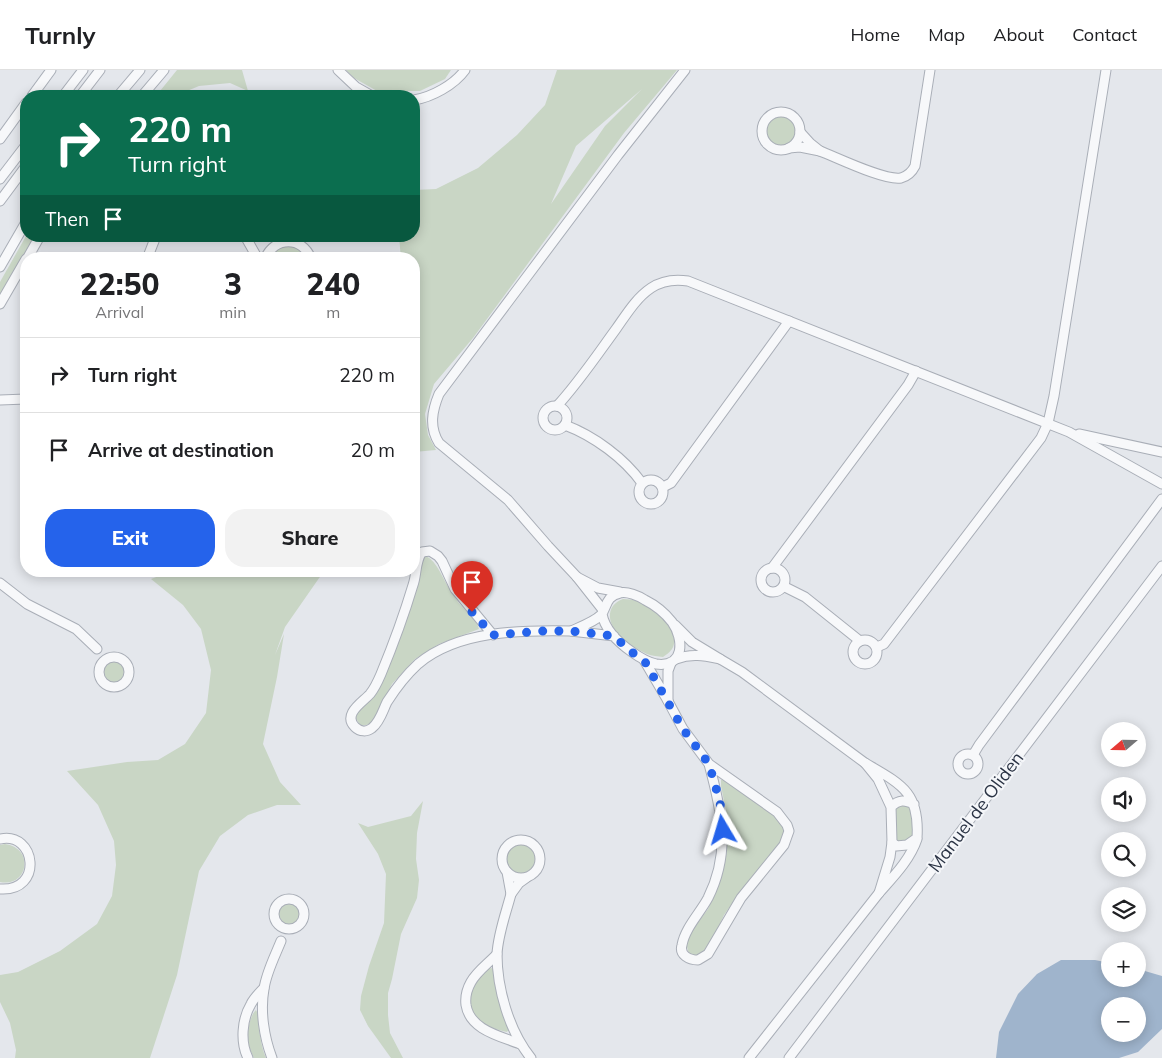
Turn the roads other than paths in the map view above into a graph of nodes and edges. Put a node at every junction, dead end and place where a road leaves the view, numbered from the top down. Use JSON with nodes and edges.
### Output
{"nodes":[{"id":1,"x":51,"y":70,"type":"edge"},
{"id":2,"x":82,"y":70,"type":"edge"},
{"id":3,"x":100,"y":70,"type":"edge"},
{"id":4,"x":140,"y":70,"type":"edge"},
{"id":5,"x":164,"y":70,"type":"edge"},
{"id":6,"x":338,"y":70,"type":"edge"},
{"id":7,"x":465,"y":70,"type":"edge"},
{"id":8,"x":685,"y":70,"type":"edge"},
{"id":9,"x":930,"y":70,"type":"edge"},
{"id":10,"x":1106,"y":70,"type":"edge"},
{"id":11,"x":36,"y":90,"type":"edge"},
{"id":12,"x":67,"y":90,"type":"edge"},
{"id":13,"x":85,"y":90,"type":"edge"},
{"id":14,"x":123,"y":90,"type":"edge"},
{"id":15,"x":147,"y":90,"type":"edge"},
{"id":16,"x":361,"y":90,"type":"edge"},
{"id":17,"x":420,"y":98,"type":"edge"},
{"id":18,"x":20,"y":112,"type":"edge"},
{"id":19,"x":800,"y":132,"type":"junction"},
{"id":20,"x":0,"y":139,"type":"edge"},
{"id":21,"x":789,"y":148,"type":"junction"},
{"id":22,"x":820,"y":151,"type":"junction"},
{"id":23,"x":20,"y":152,"type":"edge"},
{"id":24,"x":20,"y":174,"type":"edge"},
{"id":25,"x":0,"y":179,"type":"edge"},
{"id":26,"x":0,"y":201,"type":"edge"},
{"id":27,"x":20,"y":232,"type":"edge"},
{"id":28,"x":278,"y":242,"type":"edge"},
{"id":29,"x":295,"y":242,"type":"edge"},
{"id":30,"x":270,"y":252,"type":"edge"},
{"id":31,"x":308,"y":252,"type":"edge"},
{"id":32,"x":0,"y":267,"type":"edge"},
{"id":33,"x":20,"y":269,"type":"edge"},
{"id":34,"x":0,"y":304,"type":"edge"},
{"id":35,"x":789,"y":321,"type":"junction"},
{"id":36,"x":916,"y":371,"type":"junction"},
{"id":37,"x":20,"y":399,"type":"edge"},
{"id":38,"x":0,"y":400,"type":"edge"},
{"id":39,"x":557,"y":406,"type":"junction"},
{"id":40,"x":1048,"y":423,"type":"junction"},
{"id":41,"x":565,"y":425,"type":"junction"},
{"id":42,"x":1069,"y":432,"type":"junction"},
{"id":43,"x":1162,"y":452,"type":"edge"},
{"id":44,"x":642,"y":483,"type":"junction"},
{"id":45,"x":1162,"y":484,"type":"edge"},
{"id":46,"x":663,"y":487,"type":"junction"},
{"id":47,"x":1162,"y":499,"type":"edge"},
{"id":48,"x":420,"y":554,"type":"edge"},
{"id":49,"x":1162,"y":566,"type":"edge"},
{"id":50,"x":772,"y":568,"type":"junction"},
{"id":51,"x":415,"y":577,"type":"edge"},
{"id":52,"x":577,"y":577,"type":"junction"},
{"id":53,"x":0,"y":583,"type":"edge"},
{"id":54,"x":784,"y":587,"type":"junction"},
{"id":55,"x":620,"y":592,"type":"junction"},
{"id":56,"x":603,"y":612,"type":"junction"},
{"id":57,"x":672,"y":622,"type":"junction"},
{"id":58,"x":571,"y":631,"type":"junction"},
{"id":59,"x":493,"y":635,"type":"junction"},
{"id":60,"x":614,"y":636,"type":"junction"},
{"id":61,"x":860,"y":641,"type":"junction"},
{"id":62,"x":877,"y":647,"type":"junction"},
{"id":63,"x":97,"y":649,"type":"junction"},
{"id":64,"x":112,"y":657,"type":"junction"},
{"id":65,"x":720,"y":659,"type":"junction"},
{"id":66,"x":644,"y":660,"type":"junction"},
{"id":67,"x":673,"y":661,"type":"junction"},
{"id":68,"x":99,"y":666,"type":"junction"},
{"id":69,"x":668,"y":701,"type":"junction"},
{"id":70,"x":973,"y":755,"type":"dead end"},
{"id":71,"x":865,"y":763,"type":"junction"},
{"id":72,"x":709,"y":764,"type":"junction"},
{"id":73,"x":914,"y":804,"type":"junction"},
{"id":74,"x":891,"y":807,"type":"junction"},
{"id":75,"x":917,"y":838,"type":"junction"},
{"id":76,"x":0,"y":839,"type":"edge"},
{"id":77,"x":892,"y":842,"type":"junction"},
{"id":78,"x":507,"y":872,"type":"junction"},
{"id":79,"x":526,"y":878,"type":"junction"},
{"id":80,"x":0,"y":889,"type":"edge"},
{"id":81,"x":511,"y":894,"type":"junction"},
{"id":82,"x":879,"y":894,"type":"junction"},
{"id":83,"x":278,"y":924,"type":"junction"},
{"id":84,"x":293,"y":929,"type":"junction"},
{"id":85,"x":281,"y":941,"type":"junction"},
{"id":86,"x":497,"y":954,"type":"junction"},
{"id":87,"x":264,"y":988,"type":"junction"},
{"id":88,"x":520,"y":1044,"type":"junction"},
{"id":89,"x":248,"y":1058,"type":"edge"},
{"id":90,"x":272,"y":1058,"type":"edge"},
{"id":91,"x":531,"y":1058,"type":"edge"},
{"id":92,"x":749,"y":1058,"type":"edge"},
{"id":93,"x":789,"y":1058,"type":"edge"}],
"edges":[{"from":1,"to":11,"type":"street"},
{"from":2,"to":12,"type":"street"},
{"from":3,"to":13,"type":"street"},
{"from":4,"to":14,"type":"street"},
{"from":5,"to":15,"type":"street"},
{"from":6,"to":16,"type":"street"},
{"from":7,"to":17,"type":"street"},
{"from":8,"to":52,"type":"street"},
{"from":9,"to":22,"type":"street"},
{"from":10,"to":40,"type":"street"},
{"from":18,"to":20,"type":"street"},
{"from":19,"to":21,"type":"street"},
{"from":19,"to":21,"type":"street"},
{"from":19,"to":22,"type":"street"},
{"from":21,"to":22,"type":"street"},
{"from":23,"to":25,"type":"street"},
{"from":24,"to":26,"type":"street"},
{"from":27,"to":32,"type":"street"},
{"from":28,"to":30,"type":"street"},
{"from":29,"to":31,"type":"street"},
{"from":33,"to":34,"type":"street"},
{"from":35,"to":36,"type":"street"},
{"from":35,"to":39,"type":"street"},
{"from":35,"to":46,"type":"street"},
{"from":36,"to":40,"type":"street"},
{"from":36,"to":50,"type":"street"},
{"from":37,"to":38,"type":"street"},
{"from":39,"to":41,"type":"street"},
{"from":39,"to":41,"type":"street"},
{"from":40,"to":42,"type":"street"},
{"from":40,"to":62,"type":"street"},
{"from":41,"to":44,"type":"street"},
{"from":42,"to":43,"type":"street"},
{"from":42,"to":45,"type":"street"},
{"from":44,"to":46,"type":"street"},
{"from":44,"to":46,"type":"street"},
{"from":47,"to":70,"type":"street"},
{"from":48,"to":59,"type":"street"},
{"from":49,"to":93,"type":"street","name":"Manuel de Oliden"},
{"from":50,"to":54,"type":"street"},
{"from":50,"to":54,"type":"street"},
{"from":51,"to":59,"type":"street"},
{"from":52,"to":55,"type":"street"},
{"from":52,"to":56,"type":"street"},
{"from":53,"to":63,"type":"street"},
{"from":54,"to":61,"type":"street"},
{"from":55,"to":56,"type":"street"},
{"from":55,"to":57,"type":"street"},
{"from":56,"to":58,"type":"street"},
{"from":56,"to":60,"type":"street"},
{"from":57,"to":65,"type":"street"},
{"from":57,"to":67,"type":"street"},
{"from":58,"to":59,"type":"street"},
{"from":58,"to":60,"type":"street"},
{"from":60,"to":66,"type":"street"},
{"from":61,"to":62,"type":"street"},
{"from":61,"to":62,"type":"street"},
{"from":63,"to":64,"type":"street"},
{"from":63,"to":68,"type":"street"},
{"from":64,"to":68,"type":"street"},
{"from":64,"to":68,"type":"street"},
{"from":65,"to":67,"type":"street"},
{"from":65,"to":71,"type":"street"},
{"from":66,"to":67,"type":"street"},
{"from":66,"to":69,"type":"street"},
{"from":67,"to":69,"type":"street"},
{"from":69,"to":72,"type":"street"},
{"from":71,"to":73,"type":"street"},
{"from":71,"to":74,"type":"street"},
{"from":72,"to":72,"type":"street"},
{"from":73,"to":74,"type":"street"},
{"from":73,"to":75,"type":"street"},
{"from":74,"to":77,"type":"street"},
{"from":75,"to":77,"type":"street"},
{"from":75,"to":82,"type":"street"},
{"from":76,"to":80,"type":"street"},
{"from":77,"to":82,"type":"street"},
{"from":78,"to":79,"type":"street"},
{"from":78,"to":79,"type":"street"},
{"from":78,"to":81,"type":"street"},
{"from":79,"to":81,"type":"street"},
{"from":81,"to":86,"type":"street"},
{"from":82,"to":92,"type":"street"},
{"from":83,"to":84,"type":"street"},
{"from":83,"to":84,"type":"street"},
{"from":83,"to":85,"type":"street"},
{"from":84,"to":85,"type":"street"},
{"from":85,"to":87,"type":"street"},
{"from":86,"to":88,"type":"street"},
{"from":86,"to":88,"type":"street"},
{"from":87,"to":89,"type":"street"},
{"from":87,"to":90,"type":"street"},
{"from":88,"to":91,"type":"street"}]}
